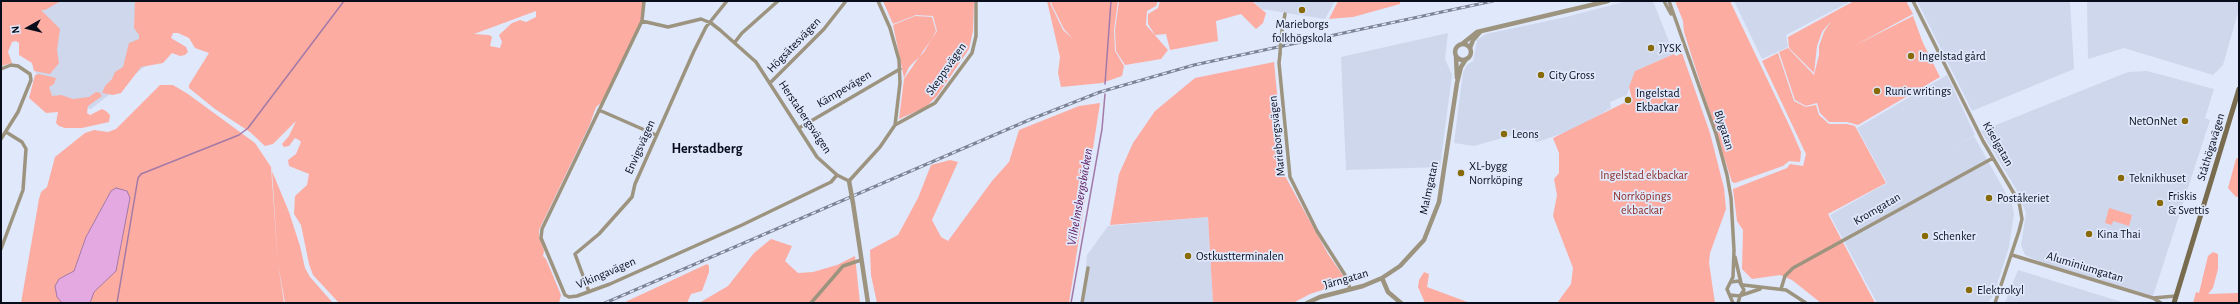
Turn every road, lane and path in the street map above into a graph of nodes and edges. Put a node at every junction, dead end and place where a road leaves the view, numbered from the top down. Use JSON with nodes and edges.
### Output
{"nodes":[{"id":1,"x":644,"y":1,"type":"edge"},
{"id":2,"x":727,"y":1,"type":"edge"},
{"id":3,"x":778,"y":1,"type":"edge"},
{"id":4,"x":846,"y":1,"type":"edge"},
{"id":5,"x":878,"y":1,"type":"edge"},
{"id":6,"x":976,"y":1,"type":"edge"},
{"id":7,"x":1608,"y":1,"type":"edge"},
{"id":8,"x":1664,"y":1,"type":"edge"},
{"id":9,"x":1669,"y":1,"type":"edge"},
{"id":10,"x":1913,"y":1,"type":"edge"},
{"id":11,"x":1285,"y":14,"type":"dead end"},
{"id":12,"x":1674,"y":20,"type":"junction"},
{"id":13,"x":642,"y":21,"type":"junction"},
{"id":14,"x":711,"y":23,"type":"junction"},
{"id":15,"x":1485,"y":30,"type":"junction"},
{"id":16,"x":735,"y":42,"type":"junction"},
{"id":17,"x":1462,"y":44,"type":"junction"},
{"id":18,"x":1470,"y":48,"type":"junction"},
{"id":19,"x":1456,"y":56,"type":"junction"},
{"id":20,"x":1466,"y":59,"type":"junction"},
{"id":21,"x":1,"y":69,"type":"edge"},
{"id":22,"x":900,"y":69,"type":"junction"},
{"id":23,"x":770,"y":83,"type":"junction"},
{"id":24,"x":1457,"y":83,"type":"junction"},
{"id":25,"x":2239,"y":89,"type":"edge"},
{"id":26,"x":599,"y":110,"type":"junction"},
{"id":27,"x":895,"y":125,"type":"junction"},
{"id":28,"x":799,"y":128,"type":"junction"},
{"id":29,"x":6,"y":132,"type":"junction"},
{"id":30,"x":656,"y":135,"type":"junction"},
{"id":31,"x":1,"y":139,"type":"edge"},
{"id":32,"x":1993,"y":158,"type":"junction"},
{"id":33,"x":837,"y":175,"type":"junction"},
{"id":34,"x":849,"y":181,"type":"junction"},
{"id":35,"x":1,"y":249,"type":"edge"},
{"id":36,"x":1734,"y":250,"type":"junction"},
{"id":37,"x":2012,"y":255,"type":"junction"},
{"id":38,"x":861,"y":260,"type":"junction"},
{"id":39,"x":1088,"y":268,"type":"dead end"},
{"id":40,"x":1382,"y":278,"type":"junction"},
{"id":41,"x":1731,"y":282,"type":"junction"},
{"id":42,"x":1742,"y":284,"type":"junction"},
{"id":43,"x":1765,"y":288,"type":"junction"},
{"id":44,"x":1350,"y":289,"type":"junction"},
{"id":45,"x":1781,"y":289,"type":"junction"},
{"id":46,"x":589,"y":292,"type":"junction"},
{"id":47,"x":1729,"y":294,"type":"junction"},
{"id":48,"x":1741,"y":295,"type":"junction"},
{"id":49,"x":2176,"y":296,"type":"junction"},
{"id":50,"x":2153,"y":298,"type":"junction"},
{"id":51,"x":811,"y":303,"type":"edge"},
{"id":52,"x":868,"y":303,"type":"edge"},
{"id":53,"x":1082,"y":303,"type":"edge"},
{"id":54,"x":1307,"y":303,"type":"edge"},
{"id":55,"x":1401,"y":303,"type":"edge"},
{"id":56,"x":1733,"y":303,"type":"edge"},
{"id":57,"x":1738,"y":303,"type":"edge"},
{"id":58,"x":1806,"y":303,"type":"edge"},
{"id":59,"x":1995,"y":303,"type":"edge"},
{"id":60,"x":2161,"y":303,"type":"edge"},
{"id":61,"x":2174,"y":303,"type":"edge"}],
"edges":[{"from":1,"to":13,"type":"street","name":"Vikingavägen"},
{"from":2,"to":14,"type":"street","name":"Envigsvägen"},
{"from":3,"to":16,"type":"street"},
{"from":4,"to":23,"type":"street","name":"Högsätesvägen"},
{"from":5,"to":22,"type":"street"},
{"from":6,"to":27,"type":"street","name":"Skeppsvägen"},
{"from":7,"to":15,"type":"street"},
{"from":8,"to":12,"type":"street","name":"Blygatan"},
{"from":9,"to":12,"type":"street","name":"Blygatan"},
{"from":10,"to":32,"type":"street","name":"Kiselgatan"},
{"from":11,"to":44,"type":"street","name":"Marieborgsvägen","bridge":true},
{"from":12,"to":36,"type":"street","name":"Blygatan"},
{"from":13,"to":14,"type":"street"},
{"from":13,"to":26,"type":"street","name":"Vikingavägen"},
{"from":14,"to":16,"type":"street","name":"Herstabergsvägen"},
{"from":14,"to":30,"type":"street","name":"Envigsvägen"},
{"from":15,"to":17,"type":"street"},
{"from":15,"to":18,"type":"street"},
{"from":16,"to":23,"type":"street","name":"Herstabergsvägen"},
{"from":17,"to":18,"type":"street"},
{"from":17,"to":19,"type":"street"},
{"from":18,"to":20,"type":"street"},
{"from":19,"to":20,"type":"street"},
{"from":19,"to":24,"type":"street","name":"Malmgatan"},
{"from":20,"to":24,"type":"street","name":"Malmgatan"},
{"from":21,"to":29,"type":"street"},
{"from":22,"to":27,"type":"street"},
{"from":22,"to":28,"type":"street","name":"Kämpevägen"},
{"from":23,"to":28,"type":"street","name":"Herstabergsvägen"},
{"from":24,"to":40,"type":"street","name":"Malmgatan"},
{"from":25,"to":49,"type":"main road","name":"Ståthögavägen"},
{"from":26,"to":30,"type":"street"},
{"from":26,"to":46,"type":"street","name":"Vikingavägen"},
{"from":27,"to":34,"type":"street"},
{"from":28,"to":33,"type":"street","name":"Herstabergsvägen"},
{"from":29,"to":31,"type":"street"},
{"from":29,"to":35,"type":"street"},
{"from":30,"to":46,"type":"street","name":"Envigsvägen"},
{"from":32,"to":37,"type":"street","name":"Kiselgatan"},
{"from":32,"to":45,"type":"street","name":"Kromgatan"},
{"from":33,"to":34,"type":"street","name":"Herstabergsvägen"},
{"from":33,"to":46,"type":"street","name":"Vikingavägen"},
{"from":34,"to":38,"type":"street","bridge":true},
{"from":36,"to":41,"type":"street","name":"Blygatan"},
{"from":36,"to":42,"type":"street","name":"Blygatan"},
{"from":37,"to":50,"type":"street","name":"Aluminiumgatan"},
{"from":37,"to":59,"type":"street","name":"Kiselgatan"},
{"from":38,"to":51,"type":"street"},
{"from":38,"to":52,"type":"street"},
{"from":39,"to":53,"type":"street"},
{"from":40,"to":44,"type":"street","name":"Järngatan"},
{"from":40,"to":55,"type":"street","name":"Järngatan"},
{"from":41,"to":42,"type":"street"},
{"from":41,"to":47,"type":"street"},
{"from":42,"to":43,"type":"street"},
{"from":42,"to":48,"type":"street"},
{"from":43,"to":45,"type":"street"},
{"from":43,"to":48,"type":"street"},
{"from":44,"to":54,"type":"street","name":"Järngatan"},
{"from":45,"to":58,"type":"street"},
{"from":47,"to":48,"type":"street"},
{"from":47,"to":56,"type":"street"},
{"from":48,"to":57,"type":"street"},
{"from":49,"to":50,"type":"street","name":"Aluminiumgatan"},
{"from":49,"to":61,"type":"main road","name":"Ståthögavägen"},
{"from":50,"to":60,"type":"street","name":"Aluminiumgatan"}]}
